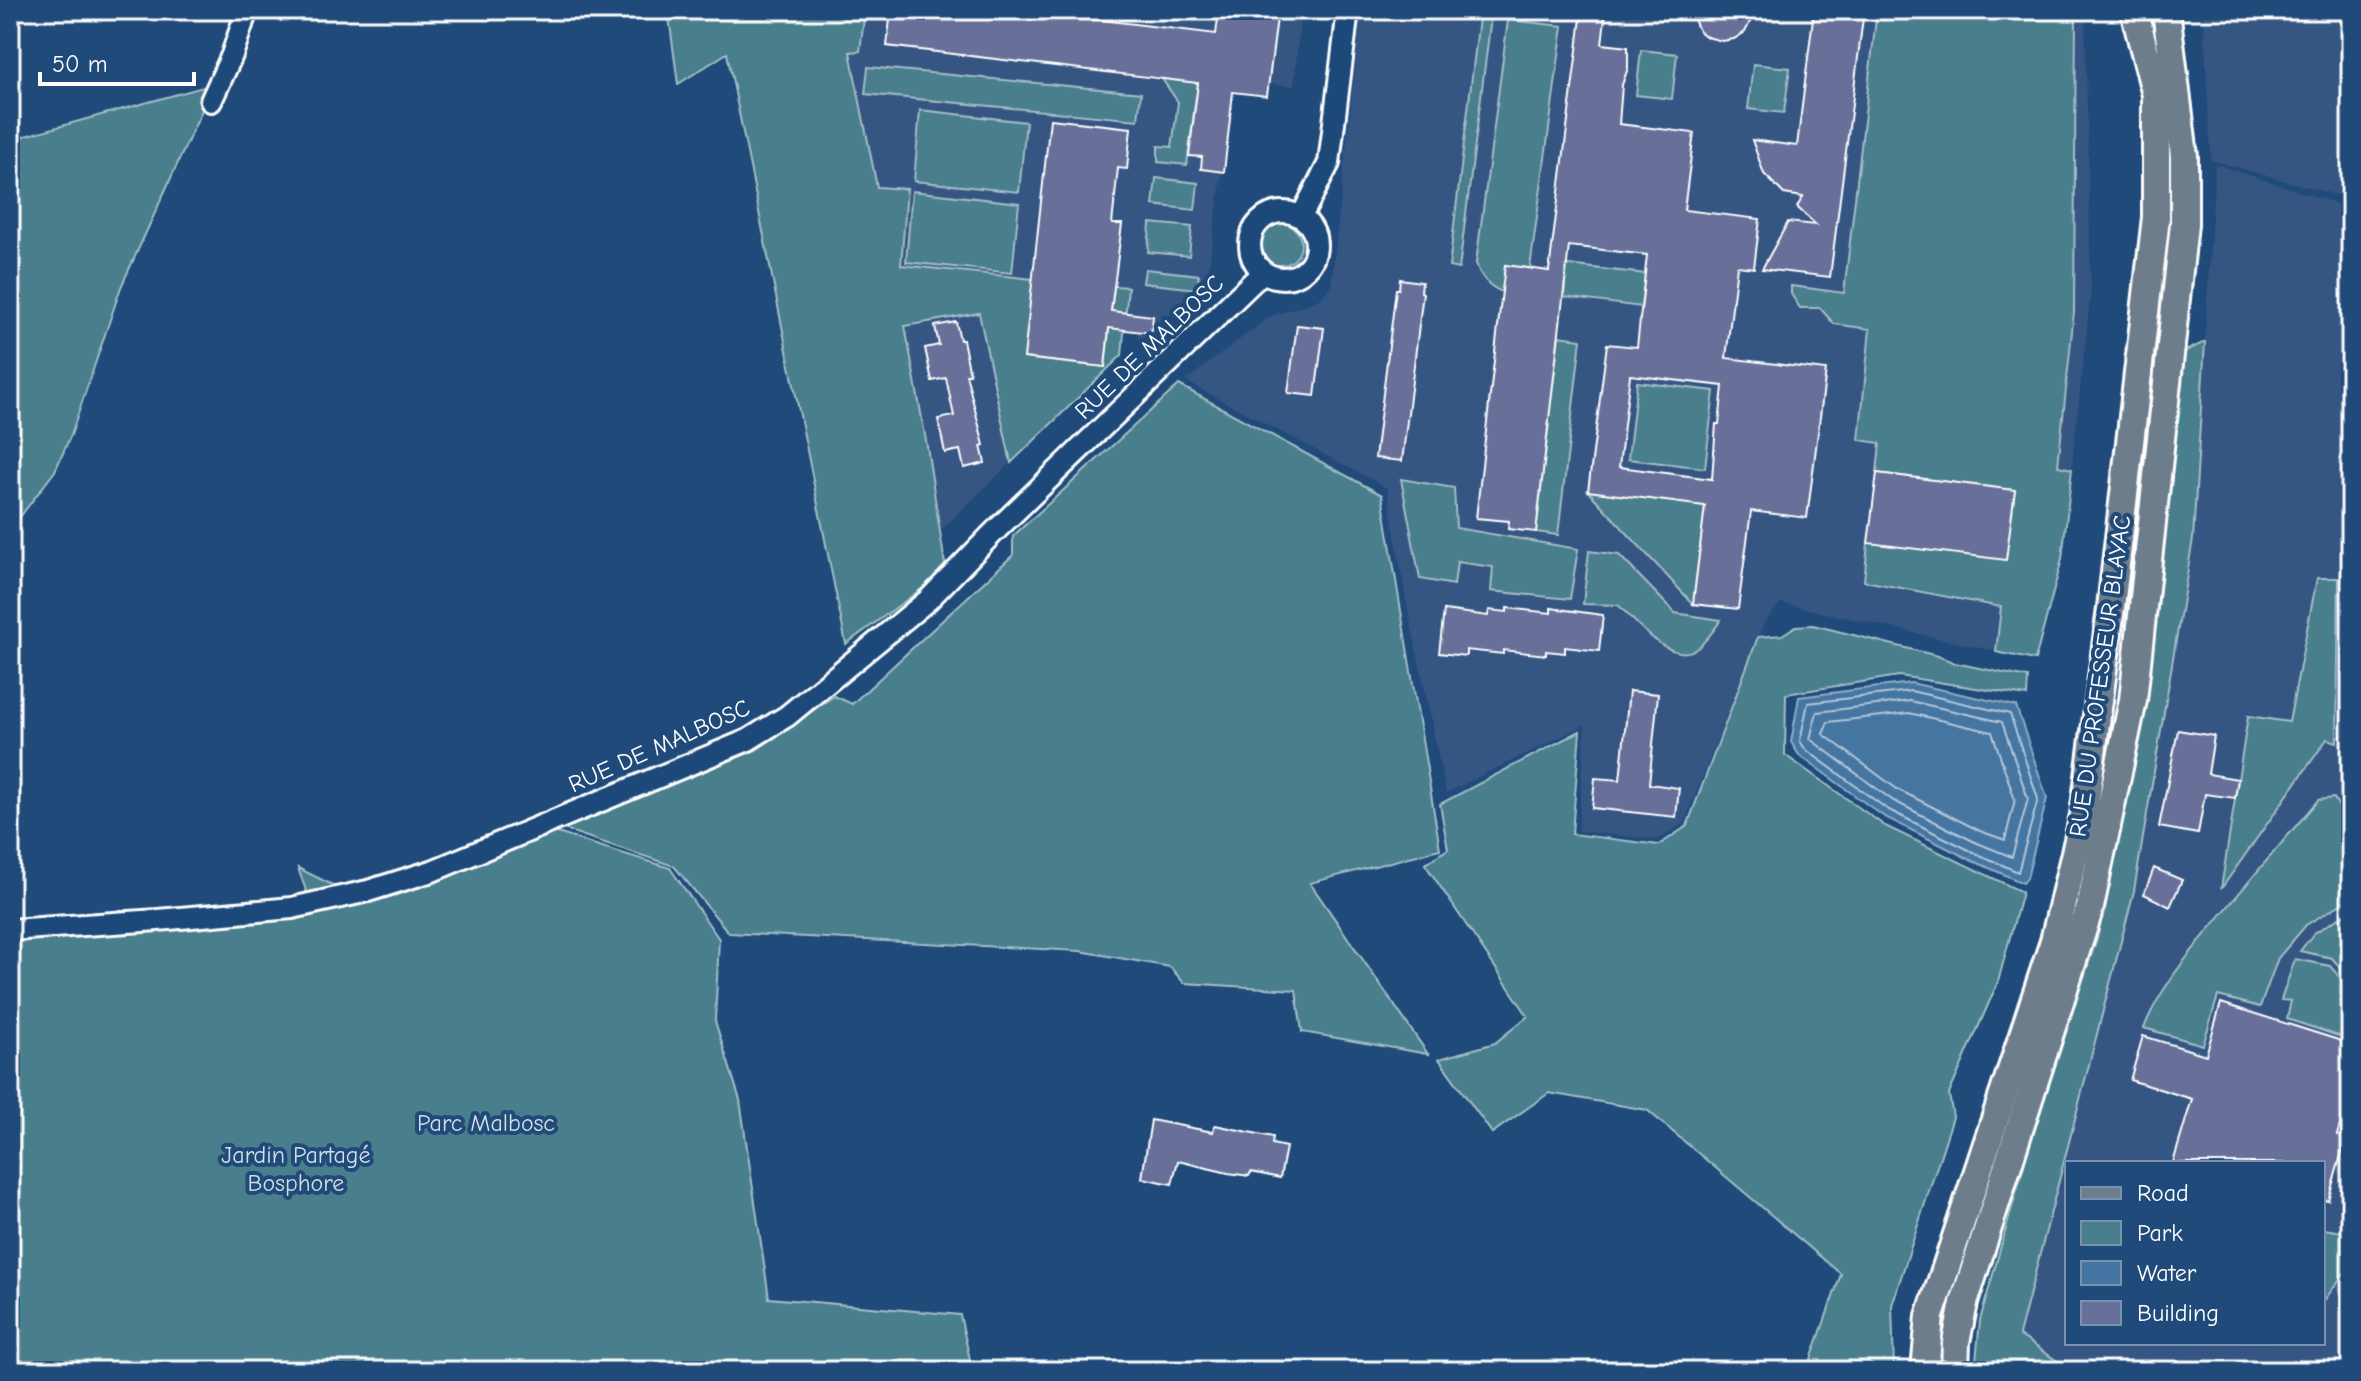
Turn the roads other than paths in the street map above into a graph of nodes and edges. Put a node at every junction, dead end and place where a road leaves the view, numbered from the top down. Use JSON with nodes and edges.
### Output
{"nodes":[{"id":1,"x":247,"y":10,"type":"edge"},
{"id":2,"x":1348,"y":10,"type":"edge"},
{"id":3,"x":2134,"y":10,"type":"edge"},
{"id":4,"x":2166,"y":10,"type":"edge"},
{"id":5,"x":211,"y":101,"type":"dead end"},
{"id":6,"x":1301,"y":217,"type":"junction"},
{"id":7,"x":1263,"y":272,"type":"junction"},
{"id":8,"x":10,"y":930,"type":"edge"},
{"id":9,"x":1925,"y":1371,"type":"edge"},
{"id":10,"x":1955,"y":1371,"type":"edge"}],
"edges":[{"from":1,"to":5,"type":"street"},
{"from":2,"to":6,"type":"street"},
{"from":3,"to":9,"type":"main road","name":"RUE DU PROFESSEUR BLAYAC"},
{"from":4,"to":10,"type":"main road","name":"RUE DU PROFESSEUR BLAYAC"},
{"from":6,"to":7,"type":"street"},
{"from":6,"to":7,"type":"street"},
{"from":7,"to":8,"type":"street","name":"RUE DE MALBOSC"}]}
